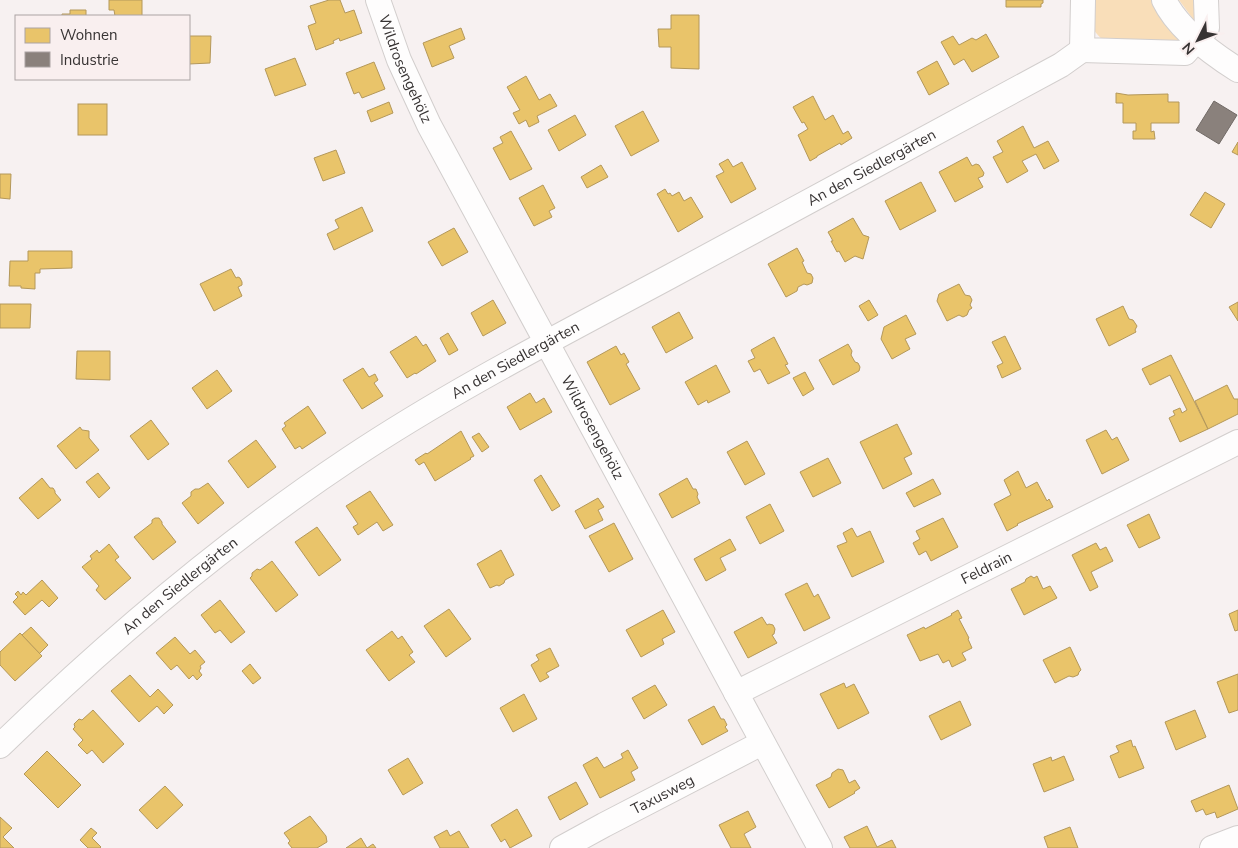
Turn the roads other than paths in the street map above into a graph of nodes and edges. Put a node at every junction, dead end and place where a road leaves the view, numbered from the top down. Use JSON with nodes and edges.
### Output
{"nodes":[{"id":1,"x":378,"y":0,"type":"edge"},
{"id":2,"x":1083,"y":0,"type":"edge"},
{"id":3,"x":1164,"y":0,"type":"edge"},
{"id":4,"x":1206,"y":0,"type":"edge"},
{"id":5,"x":1196,"y":40,"type":"junction"},
{"id":6,"x":1082,"y":50,"type":"junction"},
{"id":7,"x":1238,"y":70,"type":"edge"},
{"id":8,"x":546,"y":343,"type":"junction"},
{"id":9,"x":1238,"y":442,"type":"edge"},
{"id":10,"x":736,"y":693,"type":"junction"},
{"id":11,"x":762,"y":742,"type":"junction"},
{"id":12,"x":0,"y":746,"type":"edge"},
{"id":13,"x":1238,"y":838,"type":"edge"},
{"id":14,"x":562,"y":848,"type":"edge"},
{"id":15,"x":820,"y":848,"type":"edge"},
{"id":16,"x":1212,"y":848,"type":"edge"}],
"edges":[{"from":1,"to":8,"type":"street","name":"Wildrosengehölz"},
{"from":2,"to":6,"type":"street"},
{"from":3,"to":5,"type":"street"},
{"from":4,"to":5,"type":"street"},
{"from":5,"to":6,"type":"street"},
{"from":5,"to":7,"type":"street"},
{"from":6,"to":8,"type":"street","name":"An den Siedlergärten"},
{"from":8,"to":10,"type":"street","name":"Wildrosengehölz"},
{"from":8,"to":12,"type":"street","name":"An den Siedlergärten"},
{"from":9,"to":10,"type":"street","name":"Feldrain"},
{"from":10,"to":11,"type":"street","name":"Wildrosengehölz"},
{"from":11,"to":14,"type":"street","name":"Taxusweg"},
{"from":11,"to":15,"type":"street","name":"Wildrosengehölz"},
{"from":13,"to":16,"type":"street"}]}
